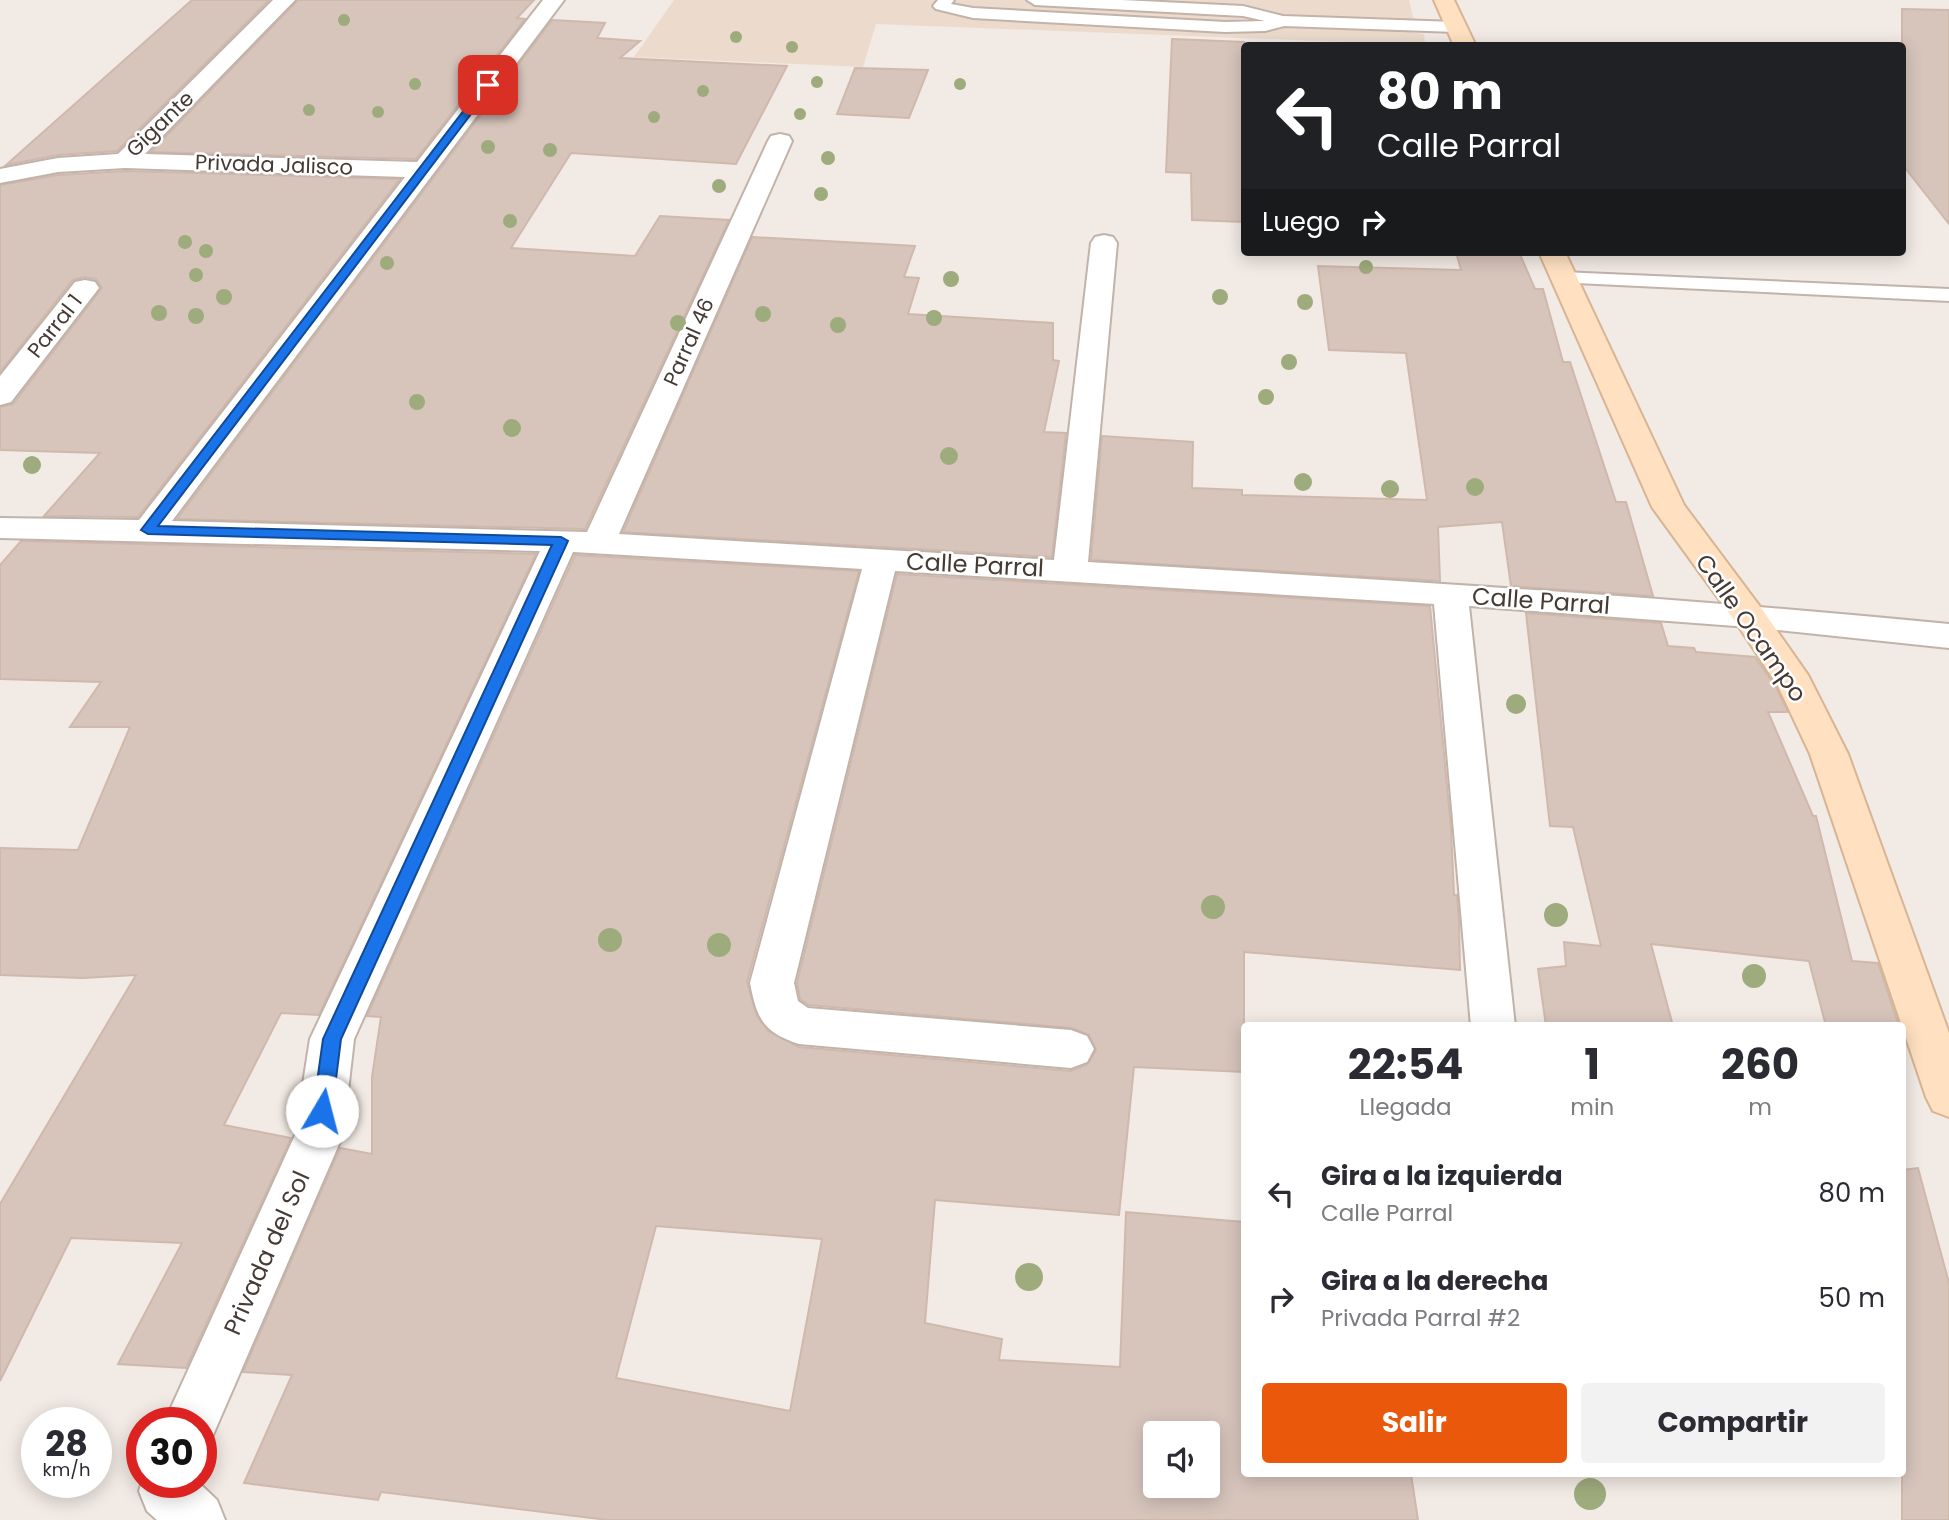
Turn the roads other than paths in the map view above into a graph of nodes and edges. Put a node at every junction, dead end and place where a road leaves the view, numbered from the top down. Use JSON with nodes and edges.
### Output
{"nodes":[{"id":1,"x":285,"y":0,"type":"edge"},
{"id":2,"x":554,"y":0,"type":"edge"},
{"id":3,"x":946,"y":0,"type":"edge"},
{"id":4,"x":1035,"y":0,"type":"edge"},
{"id":5,"x":1444,"y":0,"type":"edge"},
{"id":6,"x":1283,"y":21,"type":"junction"},
{"id":7,"x":1461,"y":36,"type":"edge"},
{"id":8,"x":780,"y":141,"type":"dead end"},
{"id":9,"x":125,"y":160,"type":"junction"},
{"id":10,"x":422,"y":170,"type":"junction"},
{"id":11,"x":0,"y":176,"type":"edge"},
{"id":12,"x":1104,"y":243,"type":"dead end"},
{"id":13,"x":1557,"y":265,"type":"edge"},
{"id":14,"x":85,"y":288,"type":"dead end"},
{"id":15,"x":1949,"y":295,"type":"edge"},
{"id":16,"x":0,"y":397,"type":"edge"},
{"id":17,"x":0,"y":528,"type":"edge"},
{"id":18,"x":148,"y":530,"type":"junction"},
{"id":19,"x":579,"y":542,"type":"junction"},
{"id":20,"x":881,"y":561,"type":"junction"},
{"id":21,"x":1069,"y":570,"type":"junction"},
{"id":22,"x":1450,"y":594,"type":"junction"},
{"id":23,"x":1749,"y":616,"type":"junction"},
{"id":24,"x":1949,"y":636,"type":"edge"},
{"id":25,"x":1493,"y":1022,"type":"edge"},
{"id":26,"x":1071,"y":1048,"type":"dead end"},
{"id":27,"x":1949,"y":1097,"type":"edge"},
{"id":28,"x":198,"y":1407,"type":"edge"},
{"id":29,"x":174,"y":1498,"type":"edge"},
{"id":30,"x":197,"y":1520,"type":"edge"}],
"edges":[{"from":1,"to":9,"type":"street","name":"Gigante"},
{"from":2,"to":10,"type":"street"},
{"from":3,"to":6,"type":"lane"},
{"from":4,"to":6,"type":"lane"},
{"from":5,"to":7,"type":"street"},
{"from":6,"to":7,"type":"lane"},
{"from":8,"to":19,"type":"street","name":"Parral 46"},
{"from":9,"to":10,"type":"street","name":"Privada Jalisco"},
{"from":9,"to":11,"type":"street","name":"Gigante"},
{"from":10,"to":18,"type":"street"},
{"from":12,"to":21,"type":"street"},
{"from":13,"to":15,"type":"lane"},
{"from":13,"to":23,"type":"street","name":"Calle Ocampo"},
{"from":14,"to":16,"type":"street","name":"Parral 1"},
{"from":17,"to":18,"type":"street","name":"Calle Parral"},
{"from":18,"to":19,"type":"street","name":"Calle Parral"},
{"from":19,"to":20,"type":"street","name":"Calle Parral"},
{"from":19,"to":28,"type":"street","name":"Privada del Sol"},
{"from":20,"to":21,"type":"street","name":"Calle Parral"},
{"from":20,"to":26,"type":"street"},
{"from":21,"to":22,"type":"street","name":"Calle Parral"},
{"from":22,"to":23,"type":"street","name":"Calle Parral"},
{"from":22,"to":25,"type":"street"},
{"from":23,"to":24,"type":"street","name":"Calle Parral"},
{"from":23,"to":27,"type":"street","name":"Calle Ocampo"},
{"from":29,"to":30,"type":"street"}]}
